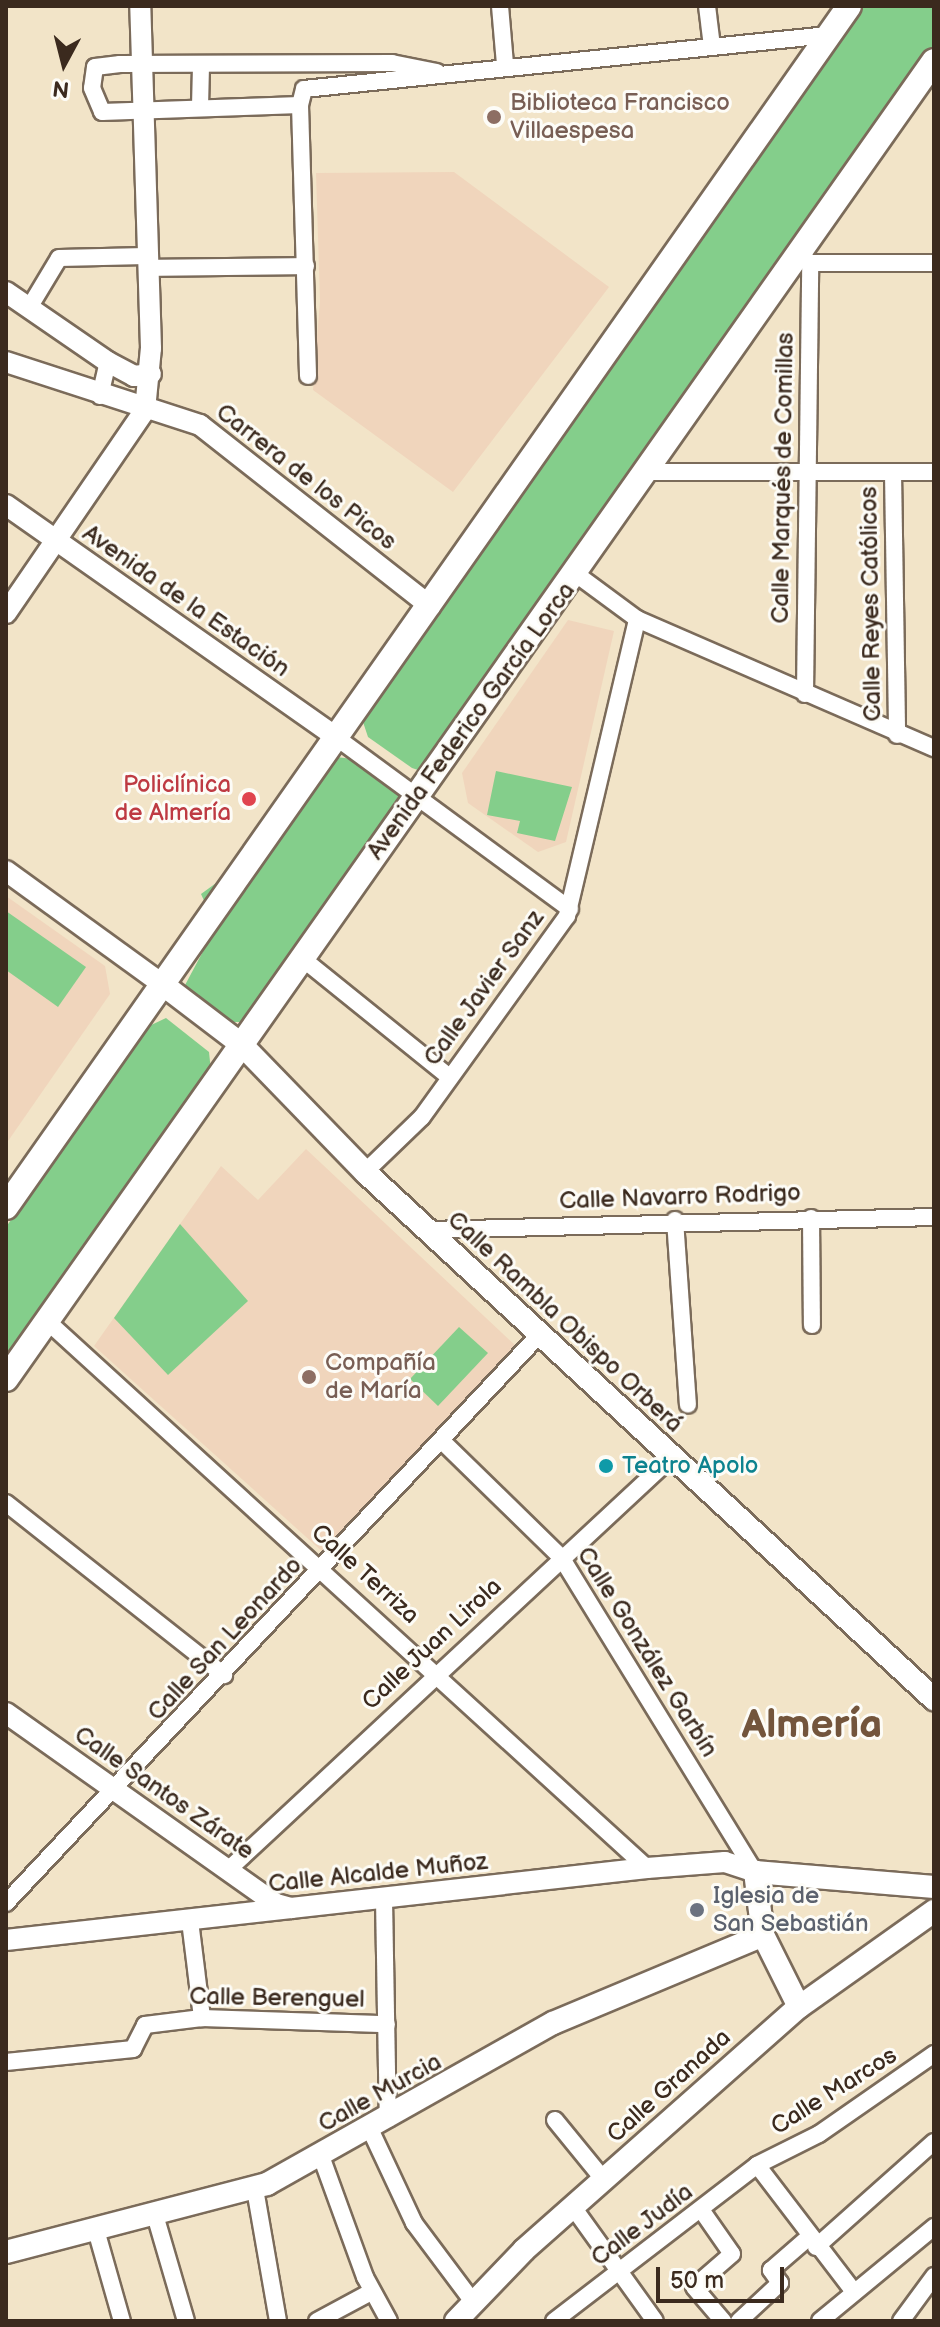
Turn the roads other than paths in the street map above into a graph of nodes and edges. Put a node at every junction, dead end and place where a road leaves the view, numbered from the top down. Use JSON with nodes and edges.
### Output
{"nodes":[{"id":1,"x":140,"y":6,"type":"edge"},
{"id":2,"x":500,"y":6,"type":"edge"},
{"id":3,"x":707,"y":6,"type":"edge"},
{"id":4,"x":849,"y":6,"type":"edge"},
{"id":5,"x":828,"y":35,"type":"junction"},
{"id":6,"x":712,"y":45,"type":"junction"},
{"id":7,"x":934,"y":61,"type":"edge"},
{"id":8,"x":303,"y":64,"type":"junction"},
{"id":9,"x":505,"y":64,"type":"junction"},
{"id":10,"x":201,"y":66,"type":"junction"},
{"id":11,"x":143,"y":67,"type":"junction"},
{"id":12,"x":437,"y":72,"type":"junction"},
{"id":13,"x":302,"y":97,"type":"junction"},
{"id":14,"x":200,"y":107,"type":"junction"},
{"id":15,"x":145,"y":108,"type":"junction"},
{"id":16,"x":805,"y":258,"type":"junction"},
{"id":17,"x":146,"y":262,"type":"junction"},
{"id":18,"x":934,"y":263,"type":"edge"},
{"id":19,"x":306,"y":266,"type":"junction"},
{"id":20,"x":6,"y":292,"type":"edge"},
{"id":21,"x":29,"y":308,"type":"junction"},
{"id":22,"x":6,"y":362,"type":"edge"},
{"id":23,"x":108,"y":362,"type":"junction"},
{"id":24,"x":151,"y":374,"type":"junction"},
{"id":25,"x":308,"y":376,"type":"dead end"},
{"id":26,"x":100,"y":396,"type":"junction"},
{"id":27,"x":145,"y":410,"type":"junction"},
{"id":28,"x":649,"y":472,"type":"junction"},
{"id":29,"x":809,"y":472,"type":"junction"},
{"id":30,"x":893,"y":472,"type":"junction"},
{"id":31,"x":934,"y":472,"type":"edge"},
{"id":32,"x":6,"y":505,"type":"edge"},
{"id":33,"x":56,"y":541,"type":"junction"},
{"id":34,"x":576,"y":574,"type":"junction"},
{"id":35,"x":430,"y":606,"type":"junction"},
{"id":36,"x":6,"y":613,"type":"edge"},
{"id":37,"x":637,"y":619,"type":"junction"},
{"id":38,"x":805,"y":694,"type":"junction"},
{"id":39,"x":897,"y":735,"type":"junction"},
{"id":40,"x":337,"y":738,"type":"junction"},
{"id":41,"x":934,"y":748,"type":"edge"},
{"id":42,"x":418,"y":796,"type":"junction"},
{"id":43,"x":6,"y":871,"type":"edge"},
{"id":44,"x":577,"y":878,"type":"junction"},
{"id":45,"x":553,"y":895,"type":"junction"},
{"id":46,"x":570,"y":909,"type":"junction"},
{"id":47,"x":303,"y":959,"type":"junction"},
{"id":48,"x":162,"y":984,"type":"junction"},
{"id":49,"x":242,"y":1045,"type":"junction"},
{"id":50,"x":448,"y":1076,"type":"junction"},
{"id":51,"x":365,"y":1172,"type":"junction"},
{"id":52,"x":6,"y":1207,"type":"edge"},
{"id":53,"x":934,"y":1217,"type":"edge"},
{"id":54,"x":811,"y":1218,"type":"junction"},
{"id":55,"x":675,"y":1220,"type":"junction"},
{"id":56,"x":428,"y":1230,"type":"junction"},
{"id":57,"x":47,"y":1321,"type":"junction"},
{"id":58,"x":812,"y":1325,"type":"dead end"},
{"id":59,"x":540,"y":1334,"type":"junction"},
{"id":60,"x":6,"y":1379,"type":"edge"},
{"id":61,"x":688,"y":1405,"type":"dead end"},
{"id":62,"x":442,"y":1441,"type":"junction"},
{"id":63,"x":672,"y":1457,"type":"junction"},
{"id":64,"x":6,"y":1503,"type":"edge"},
{"id":65,"x":561,"y":1557,"type":"junction"},
{"id":66,"x":324,"y":1569,"type":"junction"},
{"id":67,"x":437,"y":1671,"type":"junction"},
{"id":68,"x":224,"y":1675,"type":"junction"},
{"id":69,"x":934,"y":1699,"type":"edge"},
{"id":70,"x":6,"y":1713,"type":"edge"},
{"id":71,"x":115,"y":1790,"type":"junction"},
{"id":72,"x":647,"y":1868,"type":"junction"},
{"id":73,"x":228,"y":1870,"type":"junction"},
{"id":74,"x":755,"y":1872,"type":"junction"},
{"id":75,"x":924,"y":1887,"type":"edge"},
{"id":76,"x":384,"y":1899,"type":"junction"},
{"id":77,"x":6,"y":1903,"type":"edge"},
{"id":78,"x":264,"y":1904,"type":"junction"},
{"id":79,"x":295,"y":1908,"type":"joint"},
{"id":80,"x":929,"y":1914,"type":"edge"},
{"id":81,"x":190,"y":1921,"type":"junction"},
{"id":82,"x":763,"y":1935,"type":"junction"},
{"id":83,"x":6,"y":1940,"type":"edge"},
{"id":84,"x":799,"y":2007,"type":"junction"},
{"id":85,"x":202,"y":2018,"type":"junction"},
{"id":86,"x":387,"y":2024,"type":"junction"},
{"id":87,"x":934,"y":2054,"type":"edge"},
{"id":88,"x":6,"y":2062,"type":"edge"},
{"id":89,"x":555,"y":2120,"type":"dead end"},
{"id":90,"x":379,"y":2124,"type":"junction"},
{"id":91,"x":934,"y":2142,"type":"edge"},
{"id":92,"x":321,"y":2156,"type":"junction"},
{"id":93,"x":757,"y":2165,"type":"junction"},
{"id":94,"x":604,"y":2180,"type":"junction"},
{"id":95,"x":255,"y":2189,"type":"junction"},
{"id":96,"x":573,"y":2207,"type":"junction"},
{"id":97,"x":702,"y":2211,"type":"junction"},
{"id":98,"x":155,"y":2215,"type":"junction"},
{"id":99,"x":934,"y":2227,"type":"edge"},
{"id":100,"x":96,"y":2230,"type":"junction"},
{"id":101,"x":812,"y":2242,"type":"junction"},
{"id":102,"x":6,"y":2252,"type":"edge"},
{"id":103,"x":622,"y":2271,"type":"junction"},
{"id":104,"x":934,"y":2276,"type":"edge"},
{"id":105,"x":371,"y":2292,"type":"junction"},
{"id":106,"x":854,"y":2292,"type":"junction"},
{"id":107,"x":473,"y":2302,"type":"junction"},
{"id":108,"x":744,"y":2320,"type":"edge"},
{"id":109,"x":122,"y":2321,"type":"edge"},
{"id":110,"x":186,"y":2321,"type":"edge"},
{"id":111,"x":278,"y":2321,"type":"edge"},
{"id":112,"x":317,"y":2321,"type":"edge"},
{"id":113,"x":389,"y":2321,"type":"edge"},
{"id":114,"x":456,"y":2321,"type":"edge"},
{"id":115,"x":554,"y":2321,"type":"edge"},
{"id":116,"x":655,"y":2321,"type":"edge"},
{"id":117,"x":723,"y":2321,"type":"edge"},
{"id":118,"x":820,"y":2321,"type":"edge"},
{"id":119,"x":901,"y":2321,"type":"edge"}],
"edges":[{"from":1,"to":11,"type":"street"},
{"from":2,"to":9,"type":"street"},
{"from":3,"to":6,"type":"street"},
{"from":4,"to":5,"type":"main road"},
{"from":5,"to":6,"type":"street"},
{"from":5,"to":35,"type":"main road"},
{"from":6,"to":9,"type":"street"},
{"from":7,"to":16,"type":"main road","name":"Avenida Federico García Lorca"},
{"from":8,"to":10,"type":"street"},
{"from":8,"to":12,"type":"street"},
{"from":8,"to":13,"type":"street"},
{"from":9,"to":12,"type":"street"},
{"from":10,"to":11,"type":"street"},
{"from":10,"to":14,"type":"street"},
{"from":11,"to":15,"type":"street"},
{"from":11,"to":15,"type":"street"},
{"from":12,"to":13,"type":"street"},
{"from":13,"to":14,"type":"street"},
{"from":13,"to":19,"type":"street"},
{"from":14,"to":15,"type":"street"},
{"from":15,"to":17,"type":"street"},
{"from":16,"to":18,"type":"street"},
{"from":16,"to":28,"type":"main road","name":"Avenida Federico García Lorca"},
{"from":16,"to":29,"type":"street","name":"Calle Marqués de Comillas"},
{"from":17,"to":19,"type":"street"},
{"from":17,"to":21,"type":"street"},
{"from":17,"to":24,"type":"street"},
{"from":19,"to":25,"type":"street"},
{"from":20,"to":21,"type":"street"},
{"from":21,"to":23,"type":"street"},
{"from":22,"to":26,"type":"street","name":"Carrera de los Picos"},
{"from":23,"to":24,"type":"street"},
{"from":23,"to":26,"type":"street"},
{"from":24,"to":27,"type":"street"},
{"from":26,"to":27,"type":"street","name":"Carrera de los Picos"},
{"from":27,"to":33,"type":"street"},
{"from":27,"to":35,"type":"street","name":"Carrera de los Picos"},
{"from":28,"to":29,"type":"street"},
{"from":28,"to":34,"type":"main road","name":"Avenida Federico García Lorca"},
{"from":29,"to":30,"type":"street"},
{"from":29,"to":38,"type":"street","name":"Calle Marqués de Comillas"},
{"from":30,"to":31,"type":"street"},
{"from":30,"to":39,"type":"street","name":"Calle Reyes Católicos"},
{"from":32,"to":33,"type":"street","name":"Avenida de la Estación"},
{"from":33,"to":36,"type":"street"},
{"from":33,"to":40,"type":"street","name":"Avenida de la Estación"},
{"from":34,"to":37,"type":"street"},
{"from":34,"to":42,"type":"main road","name":"Avenida Federico García Lorca"},
{"from":35,"to":40,"type":"main road"},
{"from":37,"to":38,"type":"street"},
{"from":37,"to":44,"type":"street","name":"Calle Javier Sanz"},
{"from":38,"to":39,"type":"street"},
{"from":39,"to":41,"type":"street"},
{"from":40,"to":42,"type":"street"},
{"from":40,"to":48,"type":"main road"},
{"from":42,"to":45,"type":"street"},
{"from":42,"to":47,"type":"main road","name":"Avenida Federico García Lorca"},
{"from":43,"to":48,"type":"street"},
{"from":44,"to":45,"type":"street"},
{"from":44,"to":46,"type":"street","name":"Calle Javier Sanz"},
{"from":45,"to":46,"type":"street"},
{"from":46,"to":50,"type":"street","name":"Calle Javier Sanz"},
{"from":47,"to":49,"type":"main road","name":"Avenida Federico García Lorca"},
{"from":47,"to":50,"type":"street"},
{"from":48,"to":49,"type":"main road","name":"Calle Rambla Obispo Orberá"},
{"from":48,"to":52,"type":"main road"},
{"from":49,"to":51,"type":"main road","name":"Calle Rambla Obispo Orberá"},
{"from":49,"to":57,"type":"main road","name":"Avenida Federico García Lorca"},
{"from":50,"to":51,"type":"street","name":"Calle Javier Sanz"},
{"from":51,"to":56,"type":"main road","name":"Calle Rambla Obispo Orberá"},
{"from":53,"to":54,"type":"street","name":"Calle Navarro Rodrigo"},
{"from":54,"to":55,"type":"street","name":"Calle Navarro Rodrigo"},
{"from":54,"to":58,"type":"street"},
{"from":55,"to":56,"type":"street","name":"Calle Navarro Rodrigo"},
{"from":55,"to":61,"type":"street"},
{"from":56,"to":59,"type":"main road","name":"Calle Rambla Obispo Orberá"},
{"from":57,"to":60,"type":"main road","name":"Avenida Federico García Lorca"},
{"from":57,"to":66,"type":"street","name":"Calle Terriza"},
{"from":59,"to":62,"type":"street","name":"Calle San Leonardo"},
{"from":59,"to":63,"type":"main road","name":"Calle Rambla Obispo Orberá"},
{"from":62,"to":65,"type":"street","name":"Calle González Garbín"},
{"from":62,"to":66,"type":"street","name":"Calle San Leonardo"},
{"from":63,"to":65,"type":"street","name":"Calle Juan Lirola"},
{"from":63,"to":69,"type":"main road","name":"Calle Rambla Obispo Orberá"},
{"from":64,"to":68,"type":"street"},
{"from":65,"to":67,"type":"street","name":"Calle Juan Lirola"},
{"from":65,"to":74,"type":"street","name":"Calle González Garbín"},
{"from":66,"to":67,"type":"street","name":"Calle Terriza"},
{"from":66,"to":68,"type":"street","name":"Calle San Leonardo"},
{"from":67,"to":72,"type":"street","name":"Calle Terriza"},
{"from":67,"to":73,"type":"street","name":"Calle Juan Lirola"},
{"from":68,"to":71,"type":"street","name":"Calle San Leonardo"},
{"from":70,"to":71,"type":"street","name":"Calle Santos Zárate"},
{"from":71,"to":73,"type":"street","name":"Calle Santos Zárate"},
{"from":71,"to":77,"type":"street","name":"Calle San Leonardo"},
{"from":72,"to":74,"type":"street","name":"Calle Alcalde Muñoz"},
{"from":72,"to":76,"type":"street","name":"Calle Alcalde Muñoz"},
{"from":73,"to":78,"type":"street","name":"Calle Santos Zárate"},
{"from":74,"to":75,"type":"main road"},
{"from":74,"to":82,"type":"main road"},
{"from":75,"to":80,"type":"main road"},
{"from":76,"to":79,"type":"street","name":"Calle Alcalde Muñoz"},
{"from":76,"to":86,"type":"street"},
{"from":78,"to":79,"type":"street","name":"Calle Santos Zárate"},
{"from":78,"to":81,"type":"street","name":"Calle Alcalde Muñoz"},
{"from":80,"to":84,"type":"main road","name":"Calle Granada"},
{"from":81,"to":83,"type":"street","name":"Calle Alcalde Muñoz"},
{"from":81,"to":85,"type":"street"},
{"from":82,"to":84,"type":"main road"},
{"from":82,"to":90,"type":"main road","name":"Calle Murcia"},
{"from":84,"to":94,"type":"main road","name":"Calle Granada"},
{"from":85,"to":86,"type":"street","name":"Calle Berenguel"},
{"from":85,"to":88,"type":"street","name":"Calle Berenguel"},
{"from":86,"to":90,"type":"street"},
{"from":87,"to":93,"type":"street","name":"Calle Marcos"},
{"from":89,"to":94,"type":"street"},
{"from":90,"to":92,"type":"main road","name":"Calle Murcia"},
{"from":90,"to":107,"type":"street"},
{"from":91,"to":101,"type":"street"},
{"from":92,"to":95,"type":"main road","name":"Calle Murcia"},
{"from":92,"to":105,"type":"street"},
{"from":93,"to":97,"type":"street","name":"Calle Judía"},
{"from":93,"to":101,"type":"street"},
{"from":94,"to":96,"type":"main road","name":"Calle Granada"},
{"from":95,"to":98,"type":"main road","name":"Calle Murcia"},
{"from":95,"to":111,"type":"street"},
{"from":96,"to":103,"type":"street"},
{"from":96,"to":107,"type":"main road","name":"Calle Granada"},
{"from":97,"to":103,"type":"street","name":"Calle Judía"},
{"from":97,"to":117,"type":"street"},
{"from":98,"to":100,"type":"main road","name":"Calle Murcia"},
{"from":98,"to":110,"type":"street"},
{"from":99,"to":106,"type":"street"},
{"from":100,"to":102,"type":"main road","name":"Calle Murcia"},
{"from":100,"to":109,"type":"street"},
{"from":101,"to":106,"type":"street"},
{"from":101,"to":108,"type":"street"},
{"from":103,"to":115,"type":"street","name":"Calle Judía"},
{"from":103,"to":116,"type":"street"},
{"from":104,"to":119,"type":"street"},
{"from":105,"to":112,"type":"street"},
{"from":105,"to":113,"type":"street"},
{"from":106,"to":118,"type":"street"},
{"from":107,"to":114,"type":"main road","name":"Calle Granada"}]}
